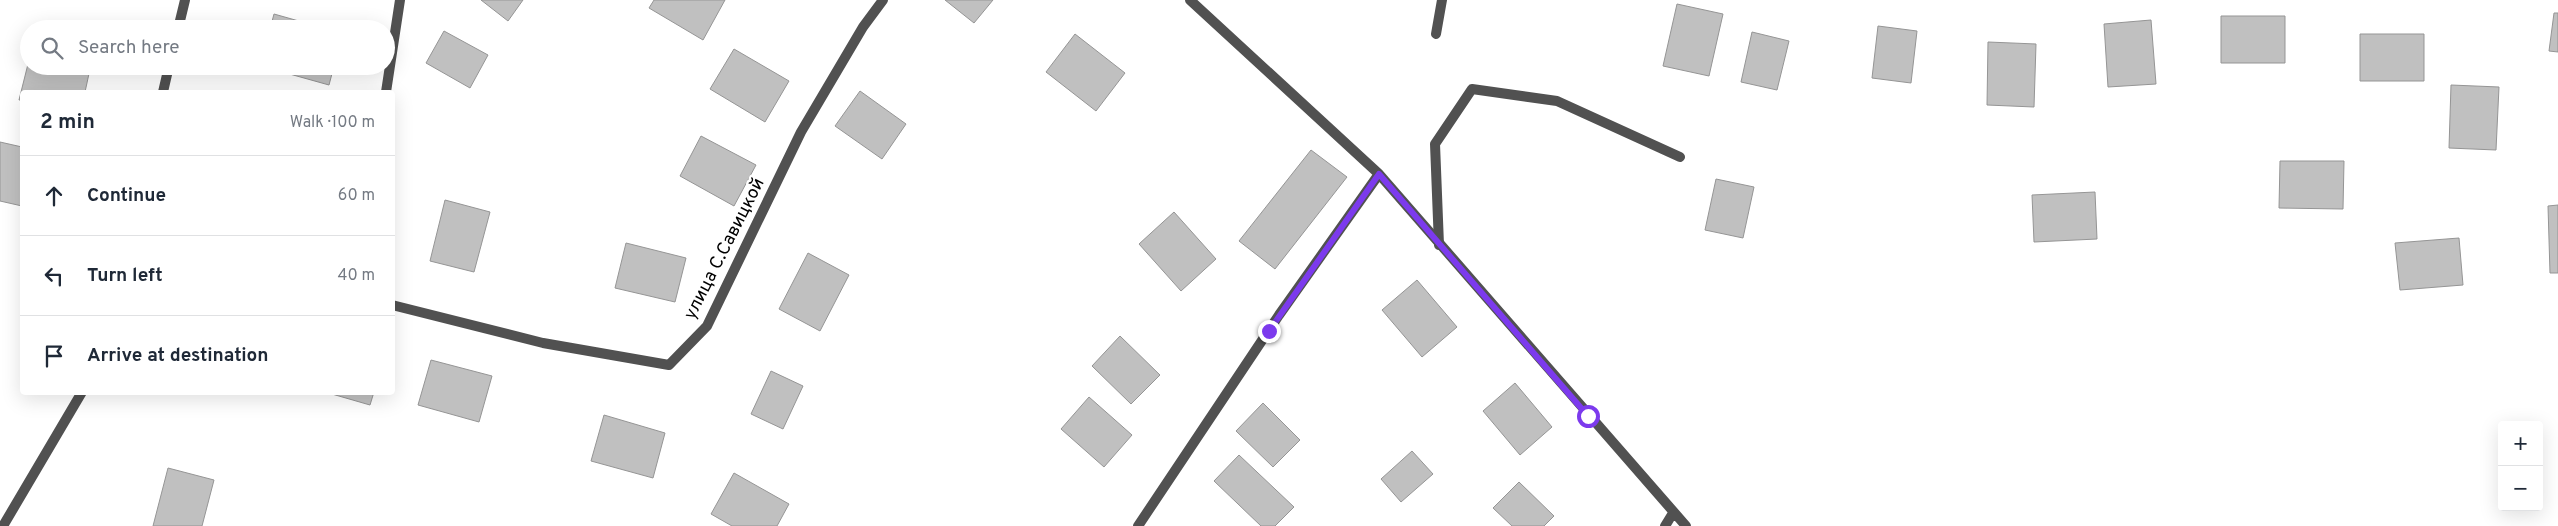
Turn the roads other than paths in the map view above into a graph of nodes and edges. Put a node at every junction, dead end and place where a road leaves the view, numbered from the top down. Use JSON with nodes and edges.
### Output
{"nodes":[{"id":1,"x":185,"y":0,"type":"edge"},
{"id":2,"x":400,"y":0,"type":"edge"},
{"id":3,"x":883,"y":0,"type":"edge"},
{"id":4,"x":1190,"y":0,"type":"edge"},
{"id":5,"x":1442,"y":0,"type":"edge"},
{"id":6,"x":180,"y":20,"type":"edge"},
{"id":7,"x":395,"y":33,"type":"edge"},
{"id":8,"x":1436,"y":34,"type":"dead end"},
{"id":9,"x":167,"y":75,"type":"edge"},
{"id":10,"x":389,"y":75,"type":"edge"},
{"id":11,"x":163,"y":90,"type":"edge"},
{"id":12,"x":386,"y":90,"type":"edge"},
{"id":13,"x":1680,"y":157,"type":"dead end"},
{"id":14,"x":1379,"y":174,"type":"junction"},
{"id":15,"x":1439,"y":245,"type":"junction"},
{"id":16,"x":395,"y":306,"type":"edge"},
{"id":17,"x":80,"y":395,"type":"edge"},
{"id":18,"x":1673,"y":512,"type":"junction"},
{"id":19,"x":3,"y":526,"type":"edge"},
{"id":20,"x":1138,"y":526,"type":"edge"},
{"id":21,"x":1665,"y":526,"type":"edge"},
{"id":22,"x":1686,"y":526,"type":"edge"}],
"edges":[{"from":1,"to":6,"type":"street"},
{"from":2,"to":7,"type":"street"},
{"from":3,"to":16,"type":"street","name":"улица С.Савицкой"},
{"from":4,"to":14,"type":"street"},
{"from":5,"to":8,"type":"street"},
{"from":9,"to":11,"type":"street"},
{"from":10,"to":12,"type":"street"},
{"from":13,"to":15,"type":"street"},
{"from":14,"to":15,"type":"street"},
{"from":14,"to":20,"type":"street"},
{"from":15,"to":18,"type":"street"},
{"from":17,"to":19,"type":"street"},
{"from":18,"to":21,"type":"street"},
{"from":18,"to":22,"type":"street"}]}
